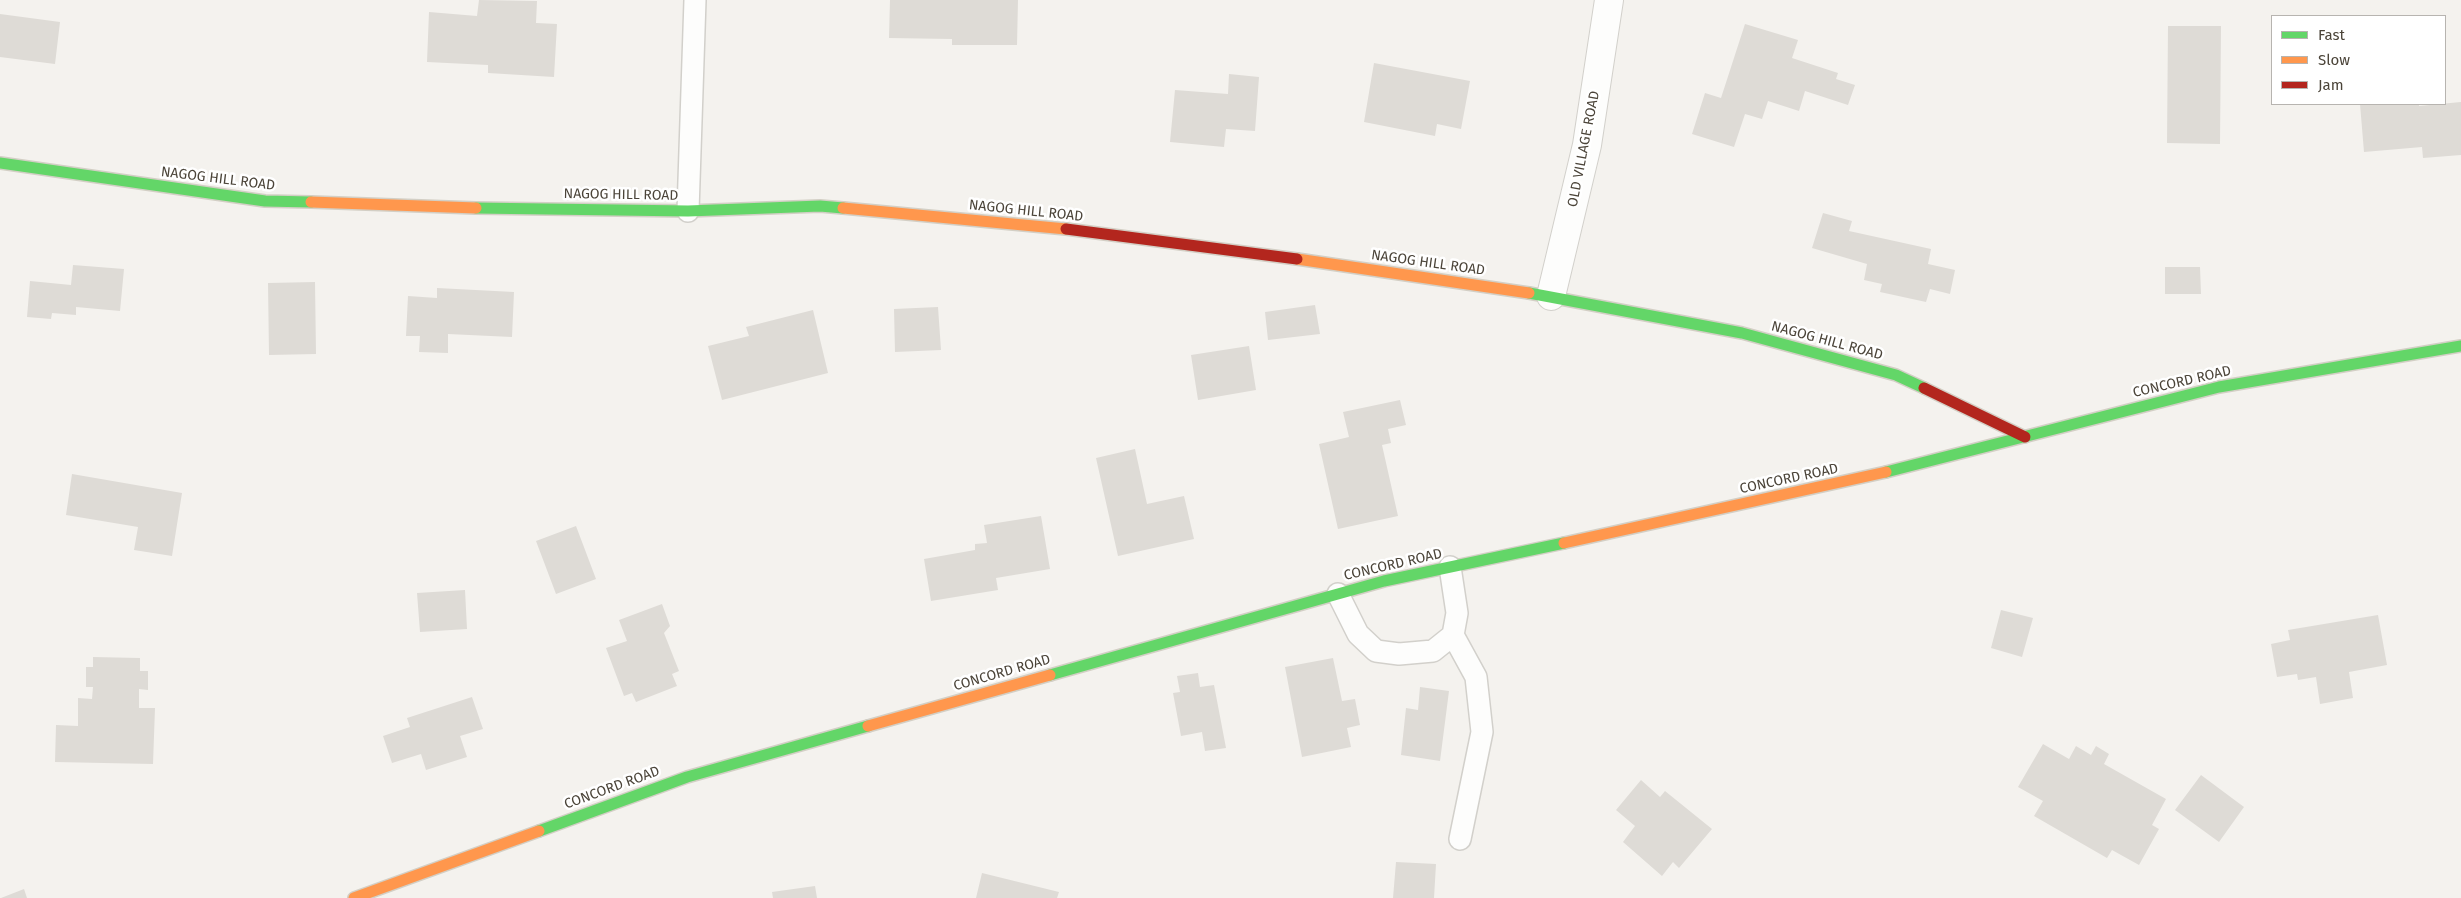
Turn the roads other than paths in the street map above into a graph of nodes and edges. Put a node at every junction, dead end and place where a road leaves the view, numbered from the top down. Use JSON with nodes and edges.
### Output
{"nodes":[{"id":1,"x":695,"y":0,"type":"edge"},
{"id":2,"x":1609,"y":0,"type":"edge"},
{"id":3,"x":0,"y":163,"type":"edge"},
{"id":4,"x":688,"y":211,"type":"junction"},
{"id":5,"x":1552,"y":296,"type":"junction"},
{"id":6,"x":2461,"y":346,"type":"edge"},
{"id":7,"x":2025,"y":437,"type":"junction"},
{"id":8,"x":1450,"y":567,"type":"junction"},
{"id":9,"x":1338,"y":594,"type":"junction"},
{"id":10,"x":1453,"y":636,"type":"junction"},
{"id":11,"x":1460,"y":839,"type":"dead end"},
{"id":12,"x":354,"y":898,"type":"edge"}],
"edges":[{"from":1,"to":4,"type":"lane"},
{"from":2,"to":5,"type":"street","name":"OLD VILLAGE ROAD"},
{"from":3,"to":4,"type":"street","name":"NAGOG HILL ROAD"},
{"from":4,"to":5,"type":"street","name":"NAGOG HILL ROAD"},
{"from":5,"to":7,"type":"street","name":"NAGOG HILL ROAD"},
{"from":6,"to":7,"type":"street","name":"CONCORD ROAD"},
{"from":7,"to":8,"type":"street","name":"CONCORD ROAD"},
{"from":8,"to":9,"type":"street","name":"CONCORD ROAD"},
{"from":8,"to":10,"type":"lane"},
{"from":9,"to":10,"type":"lane"},
{"from":9,"to":12,"type":"street","name":"CONCORD ROAD"},
{"from":10,"to":11,"type":"lane"}]}
